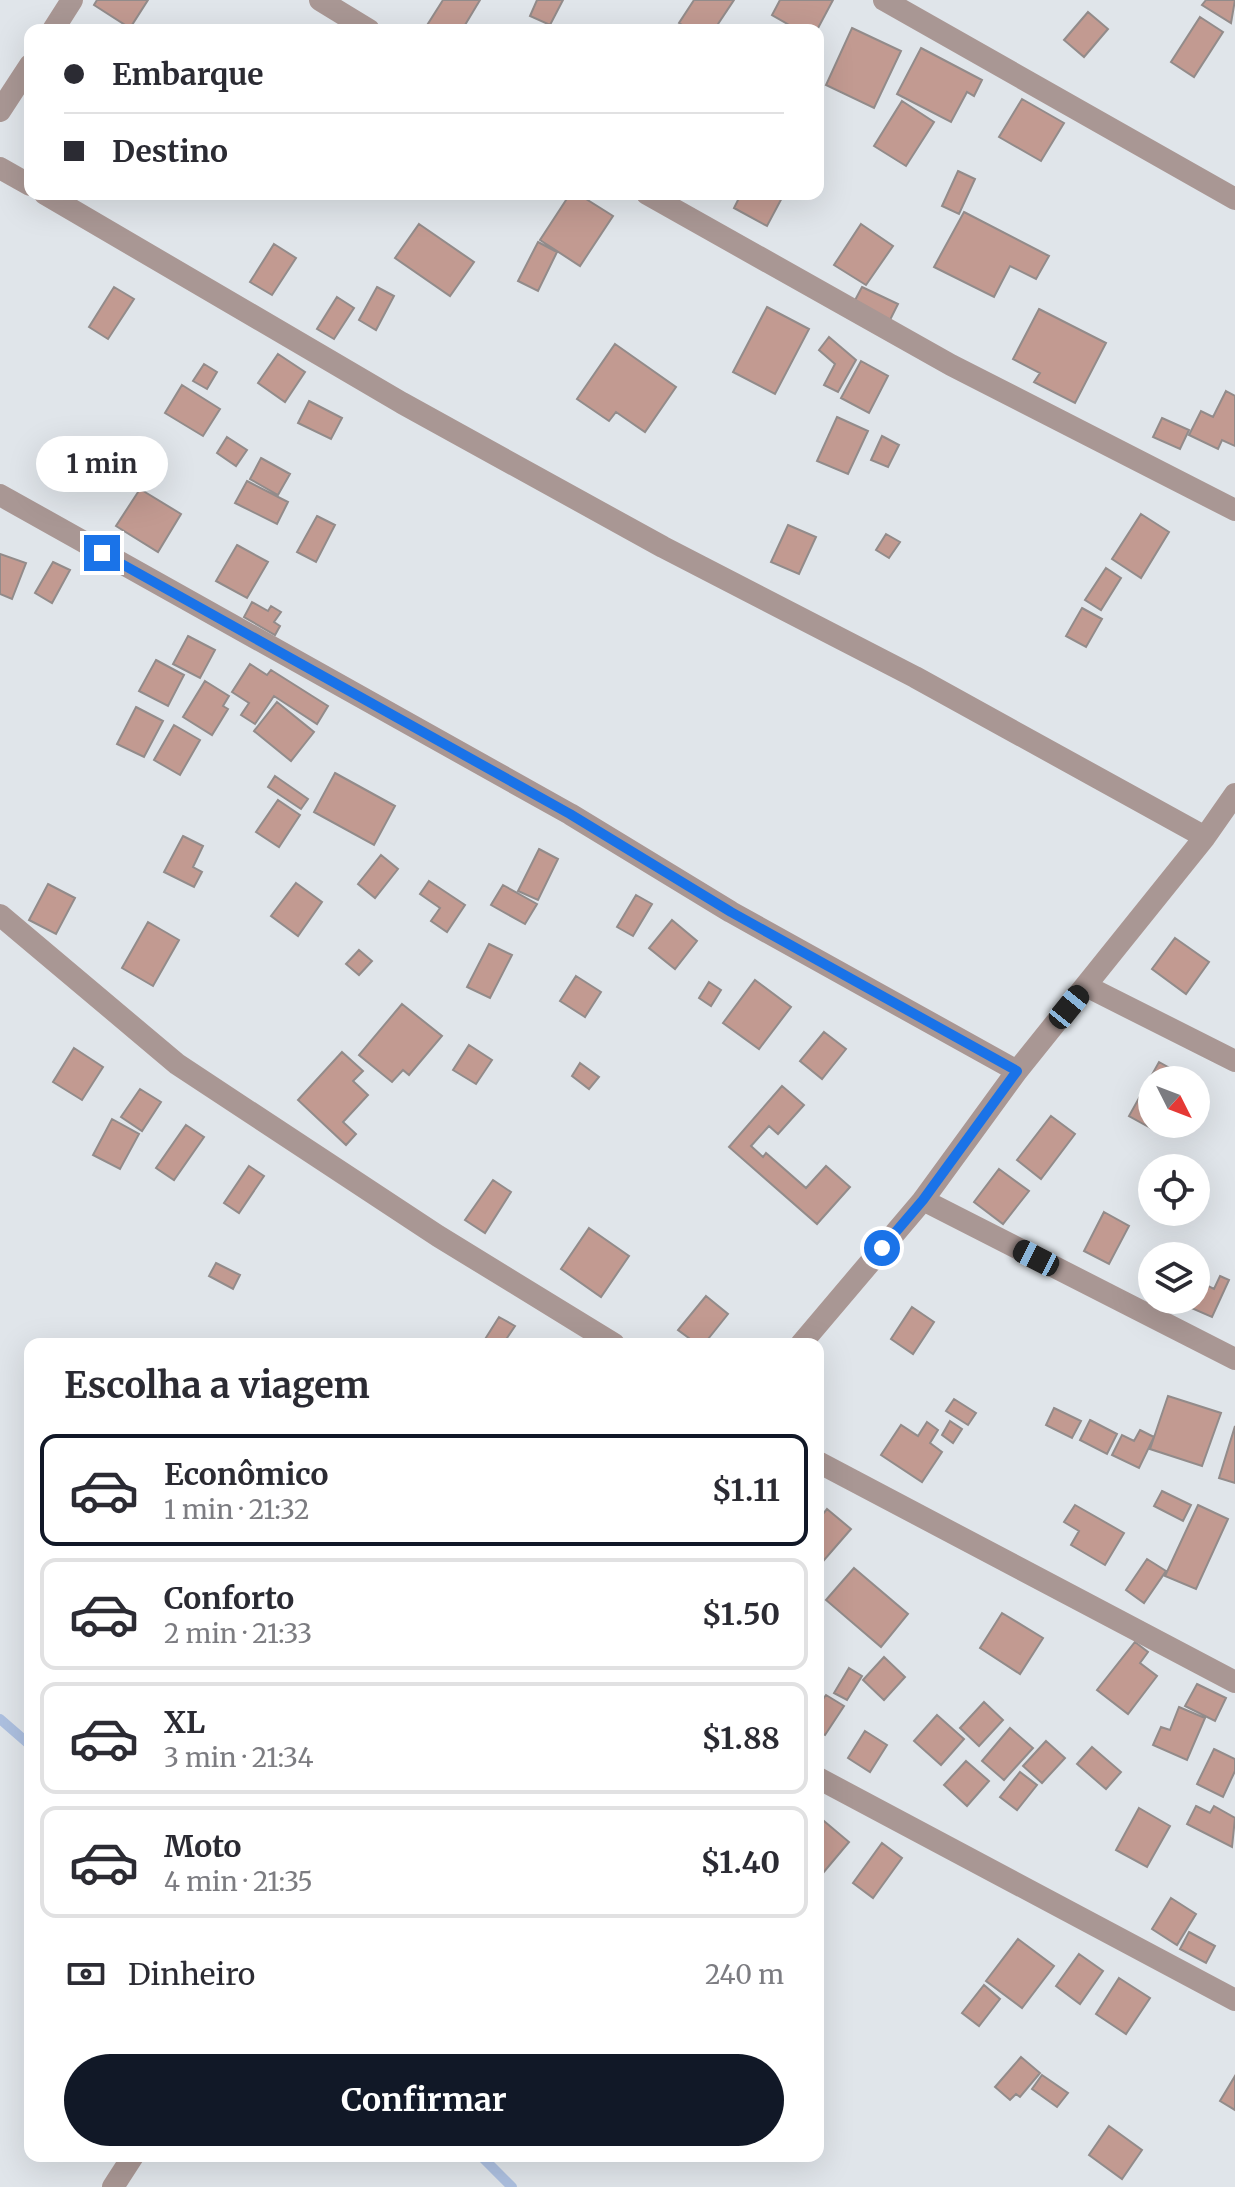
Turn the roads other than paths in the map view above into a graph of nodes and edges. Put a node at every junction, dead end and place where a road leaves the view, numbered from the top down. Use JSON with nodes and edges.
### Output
{"nodes":[{"id":1,"x":72,"y":0,"type":"edge"},
{"id":2,"x":320,"y":0,"type":"edge"},
{"id":3,"x":884,"y":0,"type":"edge"},
{"id":4,"x":57,"y":24,"type":"edge"},
{"id":5,"x":359,"y":24,"type":"edge"},
{"id":6,"x":24,"y":74,"type":"edge"},
{"id":7,"x":0,"y":111,"type":"edge"},
{"id":8,"x":0,"y":168,"type":"edge"},
{"id":9,"x":24,"y":182,"type":"edge"},
{"id":10,"x":1235,"y":199,"type":"edge"},
{"id":11,"x":55,"y":200,"type":"edge"},
{"id":12,"x":658,"y":200,"type":"edge"},
{"id":13,"x":0,"y":495,"type":"edge"},
{"id":14,"x":1235,"y":510,"type":"edge"},
{"id":15,"x":1235,"y":794,"type":"edge"},
{"id":16,"x":1205,"y":837,"type":"junction"},
{"id":17,"x":0,"y":915,"type":"edge"},
{"id":18,"x":1086,"y":986,"type":"junction"},
{"id":19,"x":1235,"y":1061,"type":"edge"},
{"id":20,"x":1017,"y":1071,"type":"junction"},
{"id":21,"x":923,"y":1200,"type":"junction"},
{"id":22,"x":604,"y":1338,"type":"edge"},
{"id":23,"x":806,"y":1338,"type":"edge"},
{"id":24,"x":1235,"y":1359,"type":"edge"},
{"id":25,"x":824,"y":1465,"type":"edge"},
{"id":26,"x":1235,"y":1682,"type":"edge"},
{"id":27,"x":824,"y":1781,"type":"edge"},
{"id":28,"x":1235,"y":2000,"type":"edge"},
{"id":29,"x":129,"y":2162,"type":"edge"},
{"id":30,"x":113,"y":2187,"type":"edge"}],
"edges":[{"from":1,"to":4,"type":"street"},
{"from":2,"to":5,"type":"street"},
{"from":3,"to":10,"type":"street"},
{"from":6,"to":7,"type":"street"},
{"from":8,"to":9,"type":"street"},
{"from":11,"to":16,"type":"street"},
{"from":12,"to":14,"type":"street"},
{"from":13,"to":20,"type":"street"},
{"from":15,"to":16,"type":"street"},
{"from":16,"to":18,"type":"street"},
{"from":17,"to":22,"type":"street"},
{"from":18,"to":19,"type":"street"},
{"from":18,"to":20,"type":"street"},
{"from":20,"to":21,"type":"street"},
{"from":21,"to":23,"type":"street"},
{"from":21,"to":24,"type":"street"},
{"from":25,"to":26,"type":"street"},
{"from":27,"to":28,"type":"street"},
{"from":29,"to":30,"type":"street"}]}
